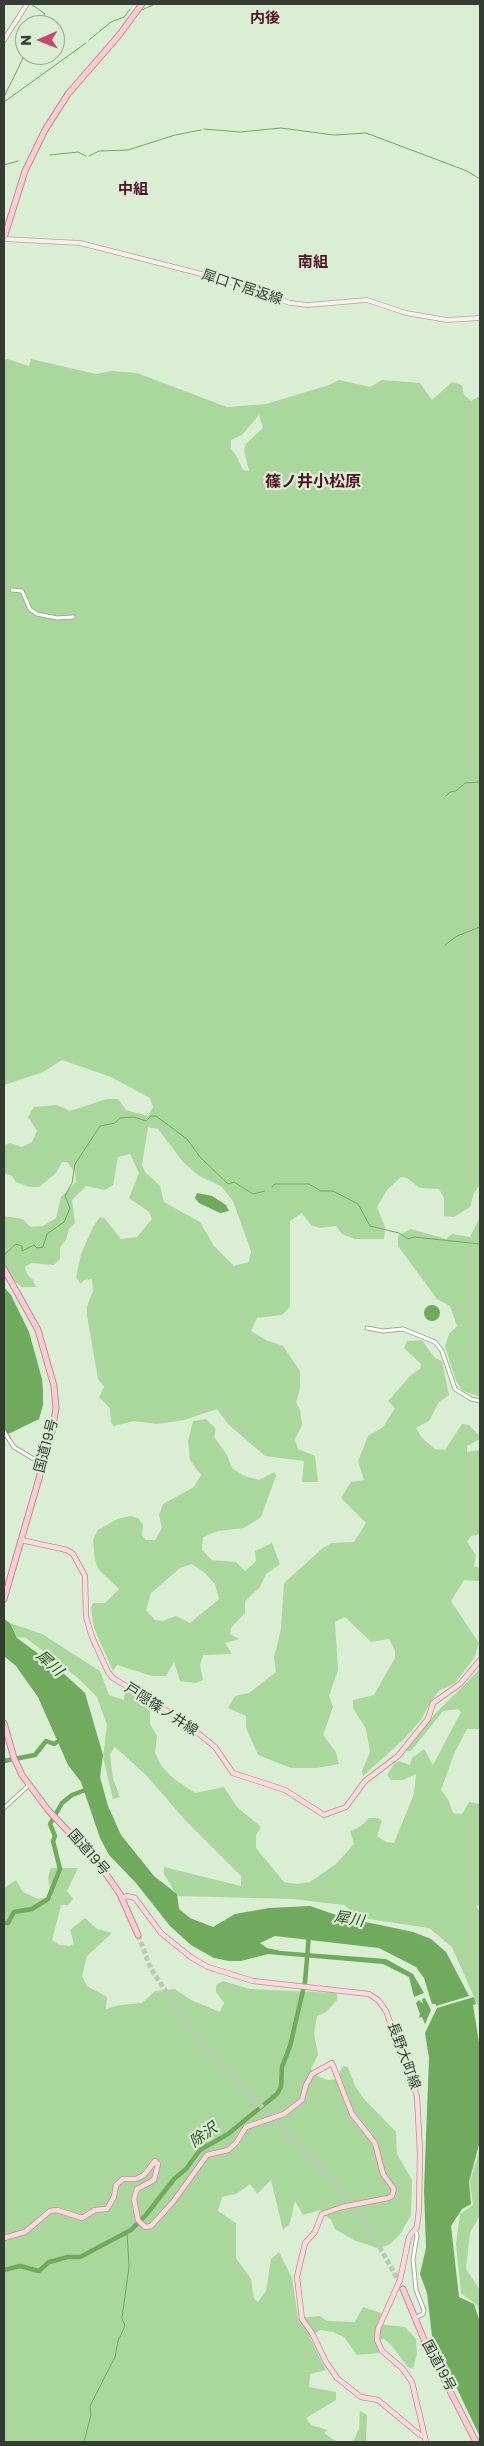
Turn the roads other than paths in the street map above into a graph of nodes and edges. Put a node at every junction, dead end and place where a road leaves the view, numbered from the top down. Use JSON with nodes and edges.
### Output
{"nodes":[{"id":1,"x":27,"y":4,"type":"edge"},
{"id":2,"x":138,"y":4,"type":"edge"},
{"id":3,"x":142,"y":4,"type":"edge"},
{"id":4,"x":4,"y":40,"type":"edge"},
{"id":5,"x":112,"y":42,"type":"junction"},
{"id":6,"x":4,"y":237,"type":"edge"},
{"id":7,"x":480,"y":318,"type":"edge"},
{"id":8,"x":12,"y":590,"type":"dead end"},
{"id":9,"x":74,"y":618,"type":"dead end"},
{"id":10,"x":4,"y":1269,"type":"edge"},
{"id":11,"x":367,"y":1328,"type":"dead end"},
{"id":12,"x":480,"y":1401,"type":"edge"},
{"id":13,"x":4,"y":1432,"type":"edge"},
{"id":14,"x":42,"y":1464,"type":"junction"},
{"id":15,"x":21,"y":1540,"type":"junction"},
{"id":16,"x":4,"y":1599,"type":"edge"},
{"id":17,"x":480,"y":1660,"type":"edge"},
{"id":18,"x":4,"y":1723,"type":"edge"},
{"id":19,"x":29,"y":1785,"type":"junction"},
{"id":20,"x":4,"y":1808,"type":"edge"},
{"id":21,"x":122,"y":1898,"type":"junction"},
{"id":22,"x":138,"y":1935,"type":"tunnel mouth"},
{"id":23,"x":415,"y":2229,"type":"junction"},
{"id":24,"x":4,"y":2238,"type":"edge"},
{"id":25,"x":403,"y":2289,"type":"tunnel mouth"},
{"id":26,"x":415,"y":2318,"type":"junction"},
{"id":27,"x":424,"y":2436,"type":"junction"},
{"id":28,"x":426,"y":2442,"type":"edge"},
{"id":29,"x":476,"y":2442,"type":"edge"}],
"edges":[{"from":1,"to":4,"type":"main road"},
{"from":2,"to":5,"type":"highway"},
{"from":3,"to":5,"type":"highway"},
{"from":5,"to":6,"type":"highway"},
{"from":6,"to":7,"type":"main road","name":"犀口下居返線"},
{"from":8,"to":9,"type":"street"},
{"from":10,"to":14,"type":"highway","name":"国道19号"},
{"from":11,"to":12,"type":"street"},
{"from":13,"to":14,"type":"street"},
{"from":14,"to":15,"type":"highway","name":"国道19号"},
{"from":15,"to":16,"type":"highway","name":"国道19号"},
{"from":15,"to":17,"type":"main road","name":"戸隠篠ノ井線"},
{"from":18,"to":19,"type":"highway","name":"国道19号"},
{"from":19,"to":20,"type":"street"},
{"from":19,"to":21,"type":"highway","name":"国道19号"},
{"from":21,"to":22,"type":"highway","name":"国道19号"},
{"from":21,"to":23,"type":"main road","name":"長野大町線"},
{"from":23,"to":26,"type":"street"},
{"from":23,"to":27,"type":"main road","name":"長野大町線"},
{"from":24,"to":27,"type":"main road"},
{"from":25,"to":26,"type":"highway","name":"国道19号"},
{"from":26,"to":29,"type":"highway","name":"国道19号"},
{"from":27,"to":28,"type":"main road","name":"長野大町線"}]}
